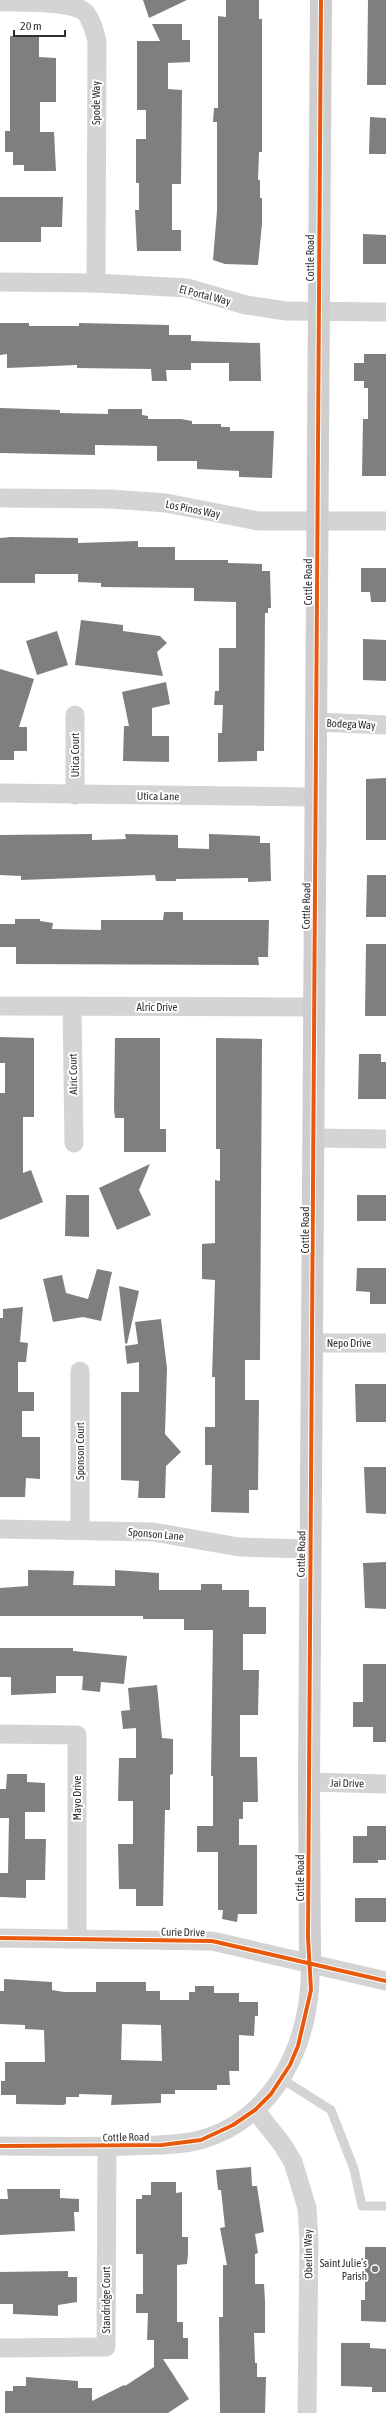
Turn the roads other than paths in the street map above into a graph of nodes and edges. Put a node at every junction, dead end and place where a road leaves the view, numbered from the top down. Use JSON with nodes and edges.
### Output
{"nodes":[{"id":1,"x":321,"y":0,"type":"edge"},
{"id":2,"x":0,"y":2,"type":"edge"},
{"id":3,"x":0,"y":282,"type":"edge"},
{"id":4,"x":96,"y":283,"type":"junction"},
{"id":5,"x":318,"y":311,"type":"junction"},
{"id":6,"x":386,"y":312,"type":"edge"},
{"id":7,"x":0,"y":498,"type":"edge"},
{"id":8,"x":318,"y":520,"type":"junction"},
{"id":9,"x":386,"y":521,"type":"edge"},
{"id":10,"x":75,"y":715,"type":"dead end"},
{"id":11,"x":317,"y":722,"type":"junction"},
{"id":12,"x":386,"y":725,"type":"edge"},
{"id":13,"x":0,"y":794,"type":"edge"},
{"id":14,"x":75,"y":795,"type":"junction"},
{"id":15,"x":316,"y":797,"type":"junction"},
{"id":16,"x":0,"y":1006,"type":"edge"},
{"id":17,"x":72,"y":1006,"type":"junction"},
{"id":18,"x":314,"y":1008,"type":"junction"},
{"id":19,"x":315,"y":1138,"type":"junction"},
{"id":20,"x":386,"y":1139,"type":"edge"},
{"id":21,"x":74,"y":1143,"type":"dead end"},
{"id":22,"x":313,"y":1343,"type":"junction"},
{"id":23,"x":386,"y":1344,"type":"edge"},
{"id":24,"x":80,"y":1371,"type":"dead end"},
{"id":25,"x":0,"y":1529,"type":"edge"},
{"id":26,"x":80,"y":1530,"type":"junction"},
{"id":27,"x":310,"y":1549,"type":"junction"},
{"id":28,"x":0,"y":1734,"type":"edge"},
{"id":29,"x":309,"y":1782,"type":"junction"},
{"id":30,"x":386,"y":1784,"type":"edge"},
{"id":31,"x":0,"y":1938,"type":"edge"},
{"id":32,"x":77,"y":1938,"type":"junction"},
{"id":33,"x":310,"y":1963,"type":"junction"},
{"id":34,"x":386,"y":1981,"type":"edge"},
{"id":35,"x":282,"y":2079,"type":"junction"},
{"id":36,"x":255,"y":2110,"type":"junction"},
{"id":37,"x":0,"y":2146,"type":"edge"},
{"id":38,"x":107,"y":2146,"type":"junction"},
{"id":39,"x":386,"y":2206,"type":"edge"},
{"id":40,"x":0,"y":2348,"type":"edge"},
{"id":41,"x":307,"y":2413,"type":"edge"}],
"edges":[{"from":1,"to":5,"type":"street","name":"Cottle Road"},
{"from":2,"to":4,"type":"street","name":"Spode Way"},
{"from":3,"to":4,"type":"street","name":"El Portal Way"},
{"from":4,"to":5,"type":"street","name":"El Portal Way"},
{"from":5,"to":6,"type":"street","name":"El Portal Way"},
{"from":5,"to":8,"type":"street","name":"Cottle Road"},
{"from":7,"to":8,"type":"street","name":"Los Pinos Way"},
{"from":8,"to":9,"type":"street","name":"Los Pinos Way"},
{"from":8,"to":11,"type":"street","name":"Cottle Road"},
{"from":10,"to":14,"type":"street","name":"Utica Court"},
{"from":11,"to":12,"type":"street","name":"Bodega Way"},
{"from":11,"to":15,"type":"street","name":"Cottle Road"},
{"from":13,"to":14,"type":"street","name":"Utica Lane"},
{"from":14,"to":15,"type":"street","name":"Utica Lane"},
{"from":15,"to":18,"type":"street","name":"Cottle Road"},
{"from":16,"to":17,"type":"street","name":"Alric Drive"},
{"from":17,"to":18,"type":"street","name":"Alric Drive"},
{"from":17,"to":21,"type":"street","name":"Alric Court"},
{"from":18,"to":19,"type":"street","name":"Cottle Road"},
{"from":19,"to":20,"type":"street"},
{"from":19,"to":22,"type":"street","name":"Cottle Road"},
{"from":22,"to":23,"type":"street","name":"Nepo Drive"},
{"from":22,"to":27,"type":"street","name":"Cottle Road"},
{"from":24,"to":26,"type":"street","name":"Sponson Court"},
{"from":25,"to":26,"type":"street","name":"Sponson Lane"},
{"from":26,"to":27,"type":"street","name":"Sponson Lane"},
{"from":27,"to":29,"type":"street","name":"Cottle Road"},
{"from":28,"to":32,"type":"street","name":"Mayo Drive"},
{"from":29,"to":30,"type":"street","name":"Jai Drive"},
{"from":29,"to":33,"type":"street","name":"Cottle Road"},
{"from":31,"to":32,"type":"street","name":"Curie Drive"},
{"from":32,"to":33,"type":"street","name":"Curie Drive"},
{"from":33,"to":34,"type":"street","name":"Curie Drive"},
{"from":33,"to":35,"type":"street","name":"Cottle Road"},
{"from":35,"to":36,"type":"street","name":"Cottle Road"},
{"from":35,"to":39,"type":"lane"},
{"from":36,"to":38,"type":"street","name":"Cottle Road"},
{"from":36,"to":41,"type":"street","name":"Oberlin Way"},
{"from":37,"to":38,"type":"street","name":"Cottle Road"},
{"from":38,"to":40,"type":"street","name":"Standridge Court"}]}
